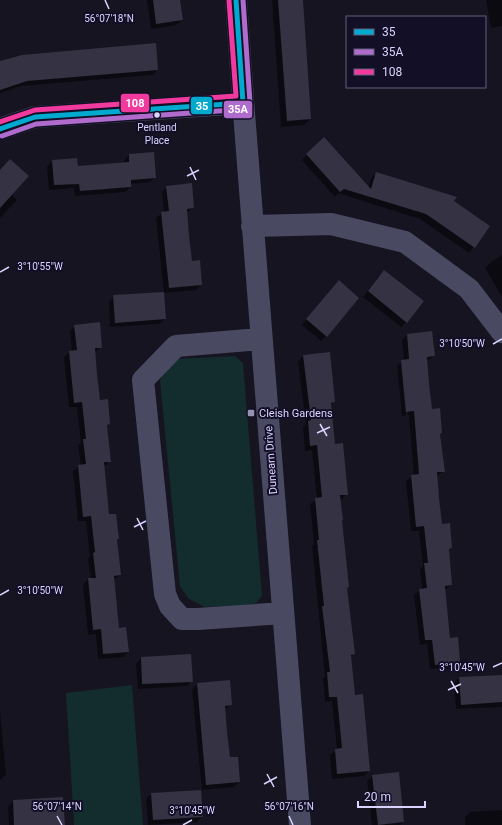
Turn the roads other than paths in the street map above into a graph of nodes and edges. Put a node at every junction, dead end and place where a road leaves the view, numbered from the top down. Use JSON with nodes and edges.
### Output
{"nodes":[{"id":1,"x":236,"y":0,"type":"edge"},
{"id":2,"x":243,"y":103,"type":"junction"},
{"id":3,"x":0,"y":129,"type":"edge"},
{"id":4,"x":252,"y":226,"type":"junction"},
{"id":5,"x":502,"y":332,"type":"edge"},
{"id":6,"x":262,"y":339,"type":"junction"},
{"id":7,"x":283,"y":613,"type":"junction"},
{"id":8,"x":300,"y":825,"type":"edge"}],
"edges":[{"from":1,"to":2,"type":"street","name":"Dunearn Drive"},
{"from":2,"to":3,"type":"street"},
{"from":2,"to":4,"type":"street","name":"Dunearn Drive"},
{"from":4,"to":5,"type":"street"},
{"from":4,"to":6,"type":"street","name":"Dunearn Drive"},
{"from":6,"to":7,"type":"street","name":"Dunearn Drive"},
{"from":6,"to":7,"type":"street"},
{"from":7,"to":8,"type":"street","name":"Dunearn Drive"}]}
